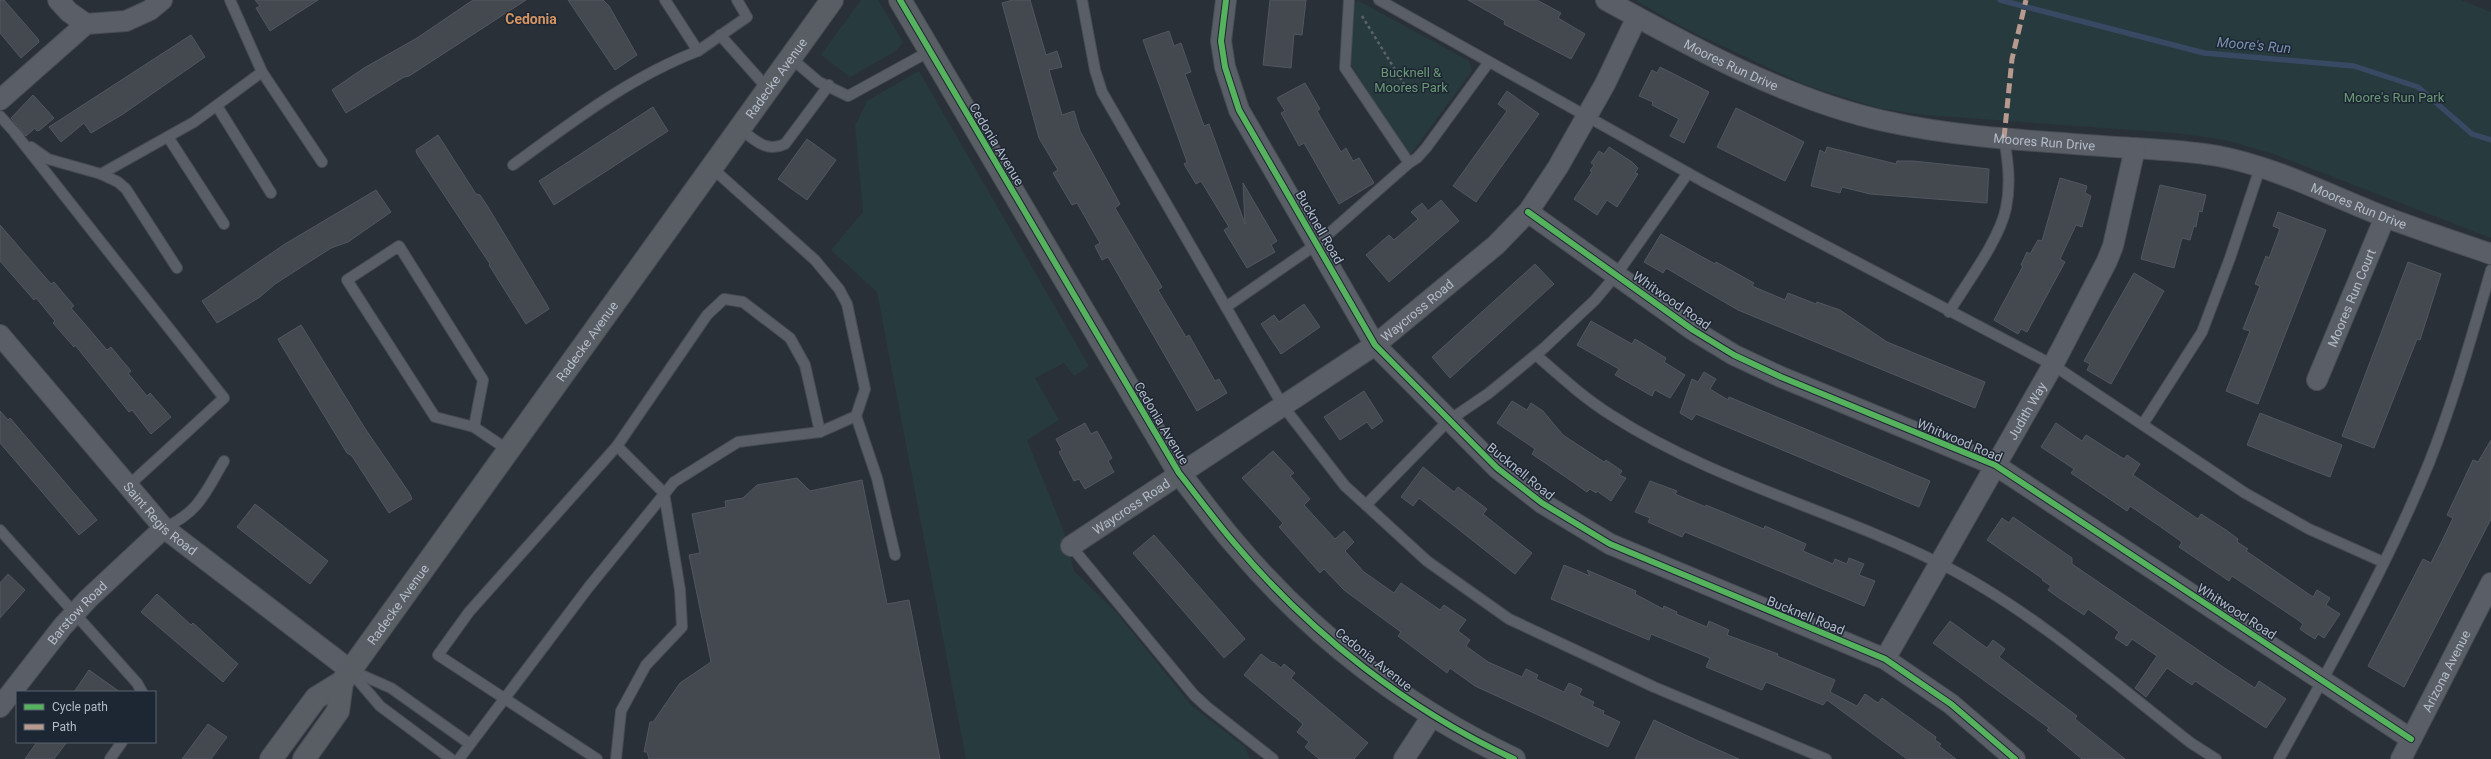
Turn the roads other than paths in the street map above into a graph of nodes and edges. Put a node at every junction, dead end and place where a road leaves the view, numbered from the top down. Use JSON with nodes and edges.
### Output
{"nodes":[{"id":1,"x":58,"y":0,"type":"edge"},
{"id":2,"x":162,"y":0,"type":"edge"},
{"id":3,"x":230,"y":0,"type":"edge"},
{"id":4,"x":665,"y":0,"type":"edge"},
{"id":5,"x":737,"y":0,"type":"edge"},
{"id":6,"x":832,"y":0,"type":"edge"},
{"id":7,"x":900,"y":0,"type":"edge"},
{"id":8,"x":1082,"y":0,"type":"edge"},
{"id":9,"x":1226,"y":0,"type":"edge"},
{"id":10,"x":1349,"y":0,"type":"edge"},
{"id":11,"x":1379,"y":0,"type":"edge"},
{"id":12,"x":1606,"y":0,"type":"edge"},
{"id":13,"x":1637,"y":17,"type":"junction"},
{"id":14,"x":86,"y":24,"type":"junction"},
{"id":15,"x":720,"y":35,"type":"junction"},
{"id":16,"x":698,"y":51,"type":"junction"},
{"id":17,"x":930,"y":51,"type":"junction"},
{"id":18,"x":792,"y":59,"type":"junction"},
{"id":19,"x":1489,"y":62,"type":"junction"},
{"id":20,"x":262,"y":72,"type":"junction"},
{"id":21,"x":829,"y":86,"type":"junction"},
{"id":22,"x":769,"y":90,"type":"junction"},
{"id":23,"x":0,"y":100,"type":"edge"},
{"id":24,"x":217,"y":106,"type":"junction"},
{"id":25,"x":1588,"y":115,"type":"junction"},
{"id":26,"x":0,"y":116,"type":"edge"},
{"id":27,"x":740,"y":129,"type":"junction"},
{"id":28,"x":15,"y":133,"type":"junction"},
{"id":29,"x":168,"y":137,"type":"junction"},
{"id":30,"x":2004,"y":138,"type":"junction"},
{"id":31,"x":2135,"y":148,"type":"junction"},
{"id":32,"x":322,"y":162,"type":"dead end"},
{"id":33,"x":1408,"y":163,"type":"junction"},
{"id":34,"x":514,"y":165,"type":"dead end"},
{"id":35,"x":712,"y":168,"type":"junction"},
{"id":36,"x":2260,"y":168,"type":"junction"},
{"id":37,"x":1688,"y":173,"type":"junction"},
{"id":38,"x":101,"y":174,"type":"junction"},
{"id":39,"x":271,"y":193,"type":"dead end"},
{"id":40,"x":1528,"y":212,"type":"junction"},
{"id":41,"x":2385,"y":217,"type":"junction"},
{"id":42,"x":224,"y":224,"type":"dead end"},
{"id":43,"x":1317,"y":244,"type":"junction"},
{"id":44,"x":2491,"y":254,"type":"edge"},
{"id":45,"x":177,"y":268,"type":"dead end"},
{"id":46,"x":2491,"y":270,"type":"edge"},
{"id":47,"x":1616,"y":275,"type":"junction"},
{"id":48,"x":1226,"y":306,"type":"junction"},
{"id":49,"x":1949,"y":312,"type":"junction"},
{"id":50,"x":0,"y":335,"type":"edge"},
{"id":51,"x":1375,"y":346,"type":"junction"},
{"id":52,"x":1536,"y":355,"type":"junction"},
{"id":53,"x":2053,"y":365,"type":"junction"},
{"id":54,"x":2317,"y":380,"type":"dead end"},
{"id":55,"x":1283,"y":406,"type":"junction"},
{"id":56,"x":856,"y":416,"type":"junction"},
{"id":57,"x":1448,"y":421,"type":"junction"},
{"id":58,"x":2143,"y":424,"type":"junction"},
{"id":59,"x":474,"y":427,"type":"junction"},
{"id":60,"x":820,"y":432,"type":"junction"},
{"id":61,"x":617,"y":446,"type":"junction"},
{"id":62,"x":508,"y":450,"type":"junction"},
{"id":63,"x":224,"y":461,"type":"dead end"},
{"id":64,"x":1996,"y":465,"type":"junction"},
{"id":65,"x":1179,"y":473,"type":"junction"},
{"id":66,"x":128,"y":486,"type":"junction"},
{"id":67,"x":664,"y":493,"type":"junction"},
{"id":68,"x":1366,"y":505,"type":"junction"},
{"id":69,"x":164,"y":528,"type":"junction"},
{"id":70,"x":0,"y":530,"type":"edge"},
{"id":71,"x":1070,"y":546,"type":"joint"},
{"id":72,"x":895,"y":555,"type":"dead end"},
{"id":73,"x":2382,"y":562,"type":"junction"},
{"id":74,"x":1940,"y":564,"type":"junction"},
{"id":75,"x":2491,"y":583,"type":"edge"},
{"id":76,"x":74,"y":614,"type":"junction"},
{"id":77,"x":1885,"y":659,"type":"junction"},
{"id":78,"x":346,"y":676,"type":"junction"},
{"id":79,"x":2322,"y":681,"type":"junction"},
{"id":80,"x":141,"y":691,"type":"edge"},
{"id":81,"x":505,"y":699,"type":"junction"},
{"id":82,"x":0,"y":707,"type":"edge"},
{"id":83,"x":1432,"y":716,"type":"junction"},
{"id":84,"x":2411,"y":739,"type":"junction"},
{"id":85,"x":121,"y":743,"type":"edge"},
{"id":86,"x":470,"y":744,"type":"junction"},
{"id":87,"x":1267,"y":757,"type":"edge"},
{"id":88,"x":110,"y":759,"type":"edge"},
{"id":89,"x":271,"y":759,"type":"edge"},
{"id":90,"x":304,"y":759,"type":"edge"},
{"id":91,"x":451,"y":759,"type":"edge"},
{"id":92,"x":459,"y":759,"type":"edge"},
{"id":93,"x":597,"y":759,"type":"edge"},
{"id":94,"x":616,"y":759,"type":"edge"},
{"id":95,"x":1404,"y":759,"type":"edge"},
{"id":96,"x":1514,"y":759,"type":"edge"},
{"id":97,"x":1826,"y":759,"type":"edge"},
{"id":98,"x":2016,"y":759,"type":"edge"},
{"id":99,"x":2216,"y":759,"type":"edge"},
{"id":100,"x":2279,"y":759,"type":"edge"},
{"id":101,"x":2401,"y":759,"type":"edge"}],
"edges":[{"from":1,"to":14,"type":"street"},
{"from":2,"to":14,"type":"street"},
{"from":3,"to":20,"type":"lane"},
{"from":4,"to":16,"type":"lane"},
{"from":5,"to":15,"type":"lane"},
{"from":6,"to":18,"type":"street","name":"Radecke Avenue"},
{"from":7,"to":17,"type":"street","name":"Cedonia Avenue"},
{"from":8,"to":48,"type":"lane"},
{"from":9,"to":43,"type":"street","name":"Bucknell Road"},
{"from":10,"to":33,"type":"lane"},
{"from":11,"to":19,"type":"lane"},
{"from":12,"to":13,"type":"street","name":"Moores Run Drive"},
{"from":13,"to":25,"type":"street","name":"Waycross Road"},
{"from":13,"to":30,"type":"street","name":"Moores Run Drive"},
{"from":14,"to":23,"type":"street"},
{"from":15,"to":16,"type":"lane"},
{"from":15,"to":22,"type":"lane"},
{"from":16,"to":34,"type":"lane"},
{"from":17,"to":21,"type":"lane"},
{"from":17,"to":65,"type":"street","name":"Cedonia Avenue"},
{"from":18,"to":21,"type":"lane"},
{"from":18,"to":22,"type":"street","name":"Radecke Avenue"},
{"from":19,"to":25,"type":"lane"},
{"from":19,"to":33,"type":"lane"},
{"from":20,"to":24,"type":"lane"},
{"from":20,"to":32,"type":"lane"},
{"from":21,"to":27,"type":"lane"},
{"from":22,"to":27,"type":"street","name":"Radecke Avenue"},
{"from":24,"to":29,"type":"lane"},
{"from":24,"to":39,"type":"lane"},
{"from":25,"to":37,"type":"lane"},
{"from":25,"to":40,"type":"street","name":"Waycross Road"},
{"from":26,"to":28,"type":"lane"},
{"from":27,"to":35,"type":"street","name":"Radecke Avenue"},
{"from":28,"to":38,"type":"lane"},
{"from":28,"to":66,"type":"lane"},
{"from":29,"to":38,"type":"lane"},
{"from":29,"to":42,"type":"lane"},
{"from":30,"to":31,"type":"street","name":"Moores Run Drive"},
{"from":30,"to":49,"type":"lane"},
{"from":31,"to":36,"type":"street","name":"Moores Run Drive"},
{"from":31,"to":53,"type":"street","name":"Judith Way"},
{"from":33,"to":43,"type":"lane"},
{"from":35,"to":56,"type":"lane"},
{"from":35,"to":62,"type":"street","name":"Radecke Avenue"},
{"from":36,"to":41,"type":"street","name":"Moores Run Drive"},
{"from":36,"to":58,"type":"lane"},
{"from":37,"to":47,"type":"lane"},
{"from":37,"to":49,"type":"lane"},
{"from":38,"to":45,"type":"lane"},
{"from":40,"to":47,"type":"street","name":"Whitwood Road"},
{"from":40,"to":51,"type":"street","name":"Waycross Road"},
{"from":41,"to":44,"type":"street","name":"Moores Run Drive"},
{"from":41,"to":54,"type":"street","name":"Moores Run Court"},
{"from":43,"to":48,"type":"lane"},
{"from":43,"to":51,"type":"street","name":"Bucknell Road"},
{"from":46,"to":73,"type":"lane"},
{"from":47,"to":52,"type":"lane"},
{"from":47,"to":64,"type":"street","name":"Whitwood Road"},
{"from":48,"to":55,"type":"lane"},
{"from":49,"to":53,"type":"lane"},
{"from":50,"to":66,"type":"street","name":"Saint Regis Road"},
{"from":51,"to":55,"type":"street","name":"Waycross Road"},
{"from":51,"to":57,"type":"street","name":"Bucknell Road"},
{"from":52,"to":57,"type":"lane"},
{"from":52,"to":74,"type":"lane"},
{"from":53,"to":58,"type":"lane"},
{"from":53,"to":64,"type":"street","name":"Judith Way"},
{"from":55,"to":65,"type":"street","name":"Waycross Road"},
{"from":55,"to":68,"type":"lane"},
{"from":56,"to":60,"type":"lane"},
{"from":56,"to":72,"type":"lane"},
{"from":57,"to":68,"type":"lane"},
{"from":57,"to":77,"type":"street","name":"Bucknell Road"},
{"from":58,"to":73,"type":"lane"},
{"from":59,"to":59,"type":"lane"},
{"from":59,"to":62,"type":"lane"},
{"from":60,"to":61,"type":"lane"},
{"from":60,"to":67,"type":"lane"},
{"from":61,"to":67,"type":"lane"},
{"from":61,"to":81,"type":"lane"},
{"from":62,"to":78,"type":"street","name":"Radecke Avenue"},
{"from":63,"to":69,"type":"lane"},
{"from":64,"to":74,"type":"street","name":"Judith Way"},
{"from":64,"to":79,"type":"street","name":"Whitwood Road"},
{"from":65,"to":71,"type":"street","name":"Waycross Road"},
{"from":65,"to":83,"type":"street","name":"Cedonia Avenue"},
{"from":66,"to":69,"type":"street","name":"Saint Regis Road"},
{"from":67,"to":81,"type":"lane"},
{"from":67,"to":94,"type":"lane"},
{"from":68,"to":97,"type":"lane"},
{"from":69,"to":76,"type":"street","name":"Barstow Road"},
{"from":69,"to":78,"type":"street","name":"Saint Regis Road"},
{"from":70,"to":76,"type":"lane"},
{"from":71,"to":87,"type":"lane"},
{"from":73,"to":79,"type":"lane"},
{"from":74,"to":77,"type":"street","name":"Judith Way"},
{"from":74,"to":99,"type":"lane"},
{"from":75,"to":84,"type":"street","name":"Arizona Avenue"},
{"from":76,"to":80,"type":"lane"},
{"from":76,"to":82,"type":"street","name":"Barstow Road"},
{"from":77,"to":98,"type":"street","name":"Bucknell Road"},
{"from":78,"to":86,"type":"lane"},
{"from":78,"to":89,"type":"street","name":"Radecke Avenue"},
{"from":78,"to":90,"type":"street","name":"Radecke Avenue"},
{"from":78,"to":91,"type":"lane"},
{"from":79,"to":84,"type":"street","name":"Whitwood Road"},
{"from":79,"to":100,"type":"lane"},
{"from":81,"to":86,"type":"lane"},
{"from":81,"to":93,"type":"lane"},
{"from":83,"to":95,"type":"street"},
{"from":83,"to":96,"type":"street","name":"Cedonia Avenue"},
{"from":84,"to":101,"type":"street","name":"Arizona Avenue"},
{"from":85,"to":88,"type":"lane"},
{"from":86,"to":92,"type":"lane"}]}
